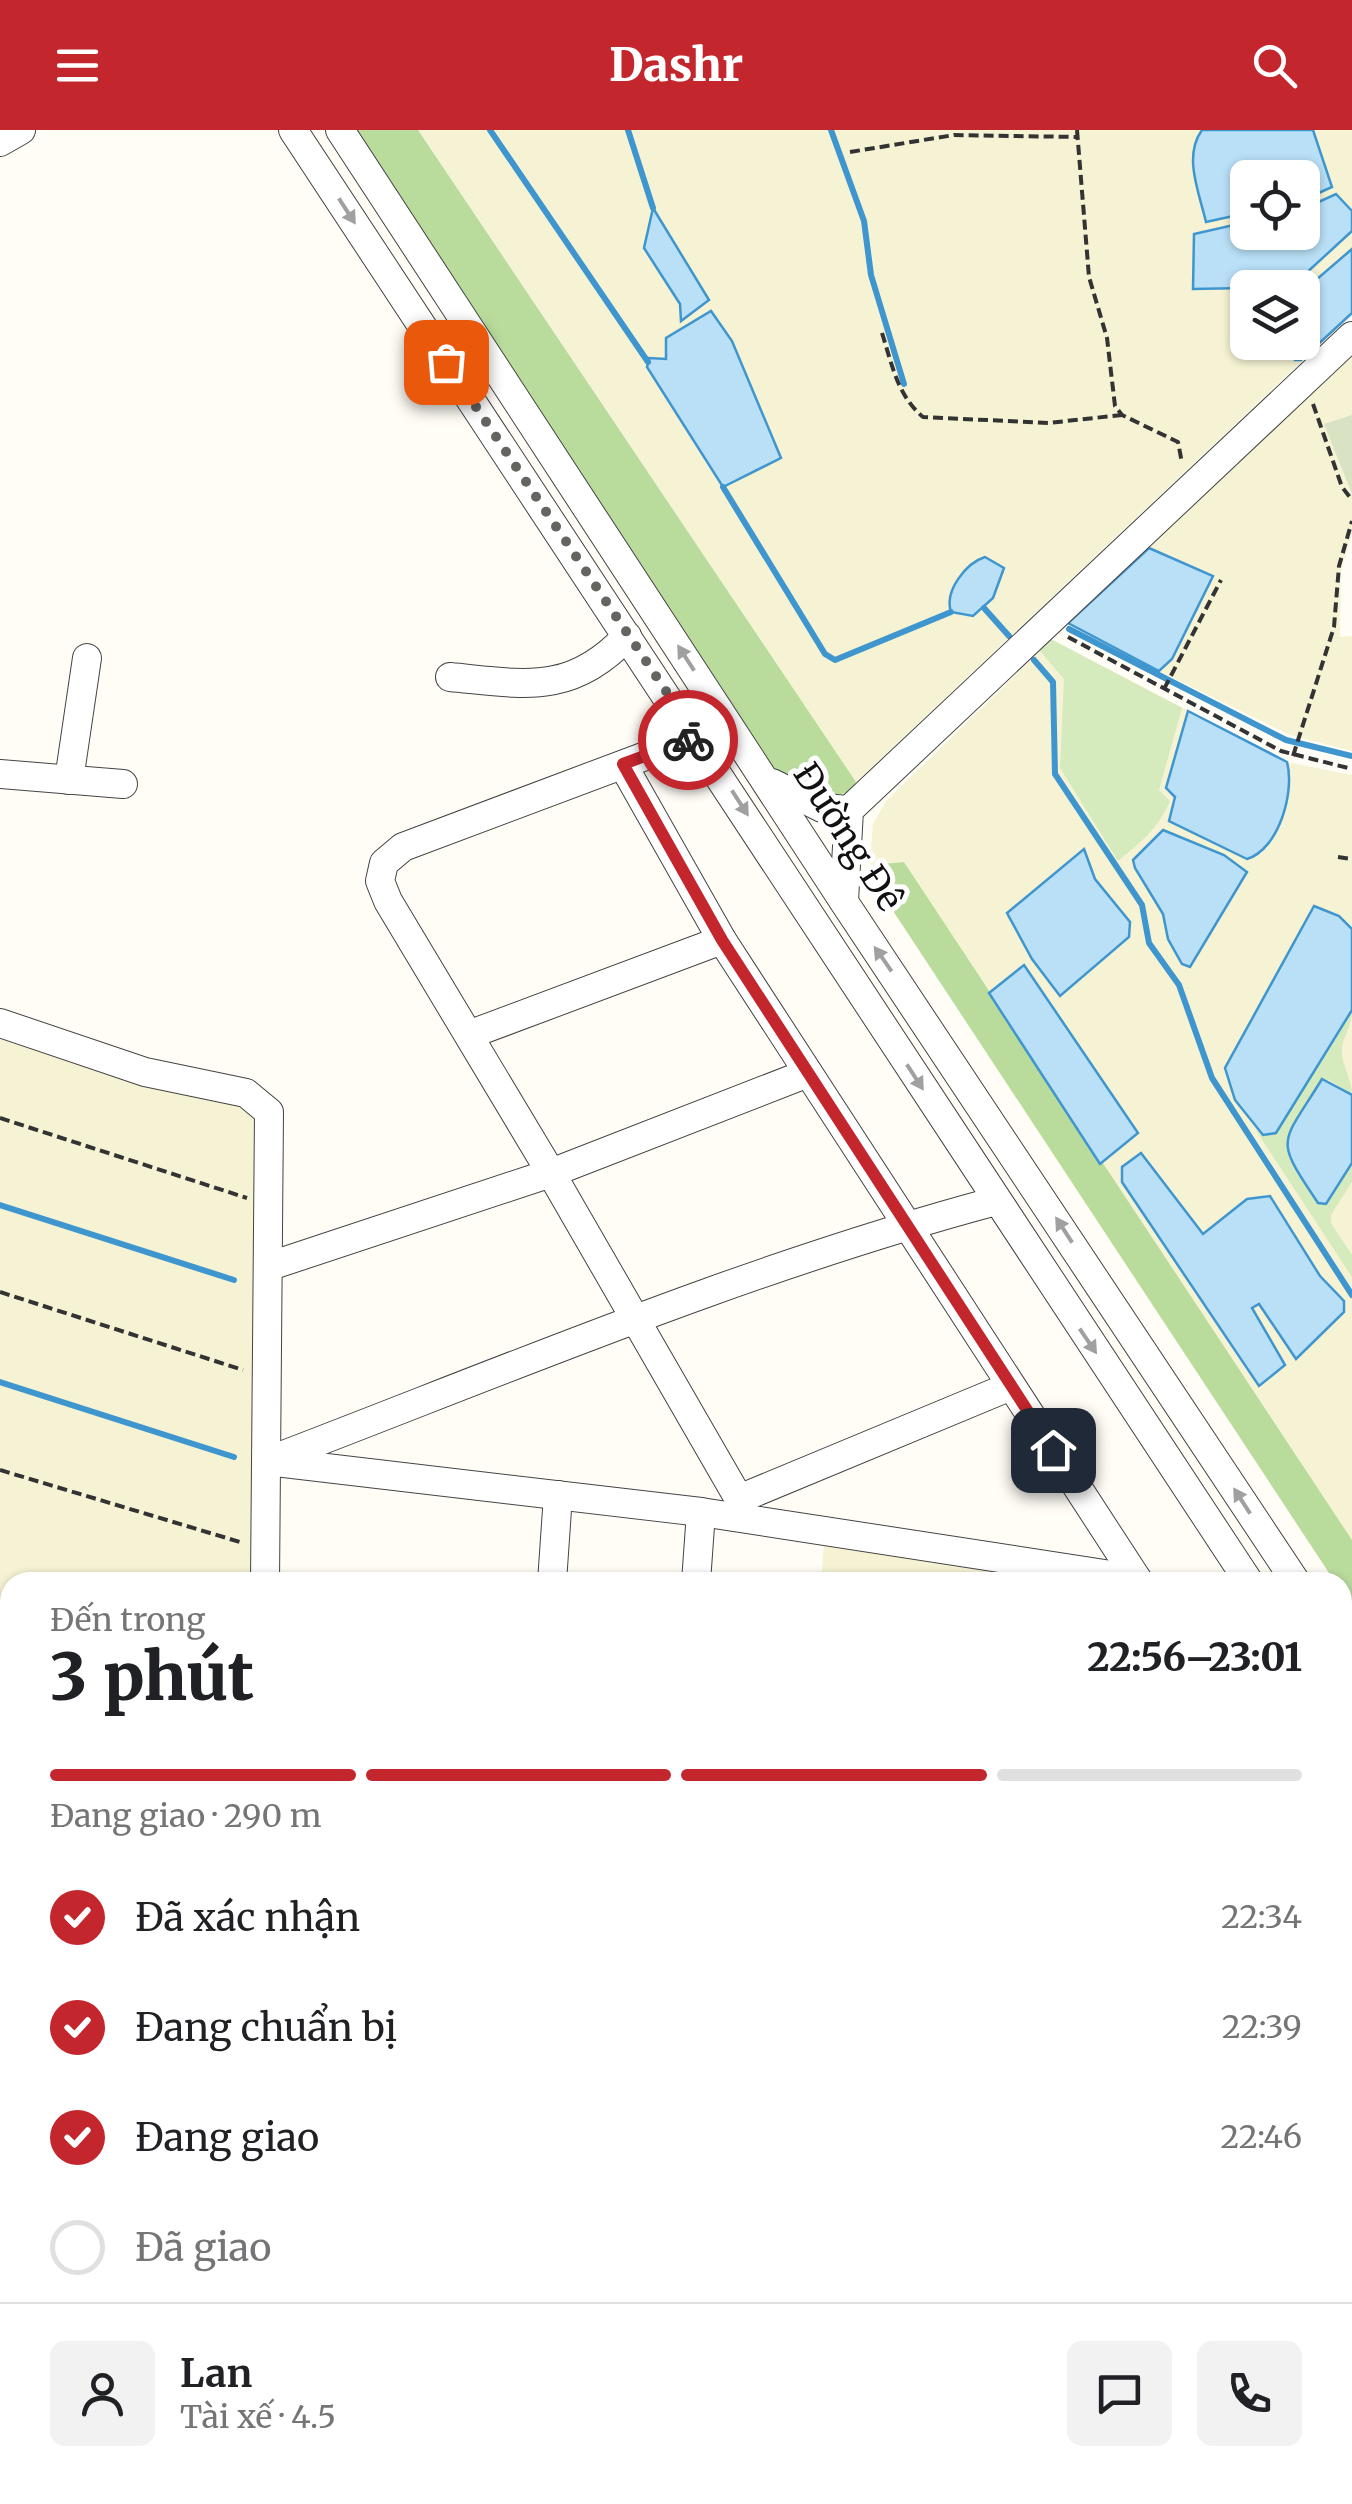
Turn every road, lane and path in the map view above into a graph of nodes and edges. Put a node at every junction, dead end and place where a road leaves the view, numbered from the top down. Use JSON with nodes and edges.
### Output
{"nodes":[{"id":1,"x":21,"y":130,"type":"edge"},
{"id":2,"x":294,"y":130,"type":"edge"},
{"id":3,"x":340,"y":130,"type":"edge"},
{"id":4,"x":1077,"y":133,"type":"edge"},
{"id":5,"x":0,"y":142,"type":"edge"},
{"id":6,"x":850,"y":152,"type":"dead end"},
{"id":7,"x":882,"y":333,"type":"dead end"},
{"id":8,"x":1352,"y":336,"type":"edge"},
{"id":9,"x":1303,"y":382,"type":"junction"},
{"id":10,"x":1122,"y":415,"type":"junction"},
{"id":11,"x":1183,"y":496,"type":"junction"},
{"id":12,"x":1352,"y":500,"type":"edge"},
{"id":13,"x":1352,"y":521,"type":"edge"},
{"id":14,"x":1221,"y":580,"type":"dead end"},
{"id":15,"x":1046,"y":625,"type":"junction"},
{"id":16,"x":626,"y":636,"type":"junction"},
{"id":17,"x":87,"y":658,"type":"dead end"},
{"id":18,"x":450,"y":677,"type":"dead end"},
{"id":19,"x":1164,"y":689,"type":"junction"},
{"id":20,"x":696,"y":736,"type":"junction"},
{"id":21,"x":1293,"y":756,"type":"junction"},
{"id":22,"x":623,"y":764,"type":"junction"},
{"id":23,"x":1352,"y":769,"type":"edge"},
{"id":24,"x":0,"y":774,"type":"edge"},
{"id":25,"x":766,"y":778,"type":"junction"},
{"id":26,"x":69,"y":780,"type":"junction"},
{"id":27,"x":123,"y":784,"type":"dead end"},
{"id":28,"x":849,"y":810,"type":"junction"},
{"id":29,"x":1338,"y":857,"type":"dead end"},
{"id":30,"x":1352,"y":859,"type":"edge"},
{"id":31,"x":844,"y":902,"type":"junction"},
{"id":32,"x":722,"y":940,"type":"junction"},
{"id":33,"x":0,"y":1023,"type":"edge"},
{"id":34,"x":472,"y":1034,"type":"junction"},
{"id":35,"x":935,"y":1034,"type":"junction"},
{"id":36,"x":808,"y":1072,"type":"junction"},
{"id":37,"x":0,"y":1118,"type":"edge"},
{"id":38,"x":551,"y":1173,"type":"junction"},
{"id":39,"x":996,"y":1201,"type":"junction"},
{"id":40,"x":270,"y":1202,"type":"junction"},
{"id":41,"x":904,"y":1226,"type":"junction"},
{"id":42,"x":270,"y":1266,"type":"junction"},
{"id":43,"x":0,"y":1292,"type":"edge"},
{"id":44,"x":638,"y":1320,"type":"junction"},
{"id":45,"x":268,"y":1378,"type":"junction"},
{"id":46,"x":1011,"y":1386,"type":"junction"},
{"id":47,"x":267,"y":1462,"type":"junction"},
{"id":48,"x":0,"y":1470,"type":"edge"},
{"id":49,"x":558,"y":1496,"type":"junction"},
{"id":50,"x":736,"y":1509,"type":"junction"},
{"id":51,"x":701,"y":1512,"type":"junction"},
{"id":52,"x":266,"y":1549,"type":"junction"},
{"id":53,"x":265,"y":1572,"type":"edge"},
{"id":54,"x":553,"y":1572,"type":"edge"},
{"id":55,"x":697,"y":1572,"type":"edge"},
{"id":56,"x":1088,"y":1572,"type":"edge"},
{"id":57,"x":1132,"y":1572,"type":"edge"},
{"id":58,"x":1243,"y":1572,"type":"edge"},
{"id":59,"x":1289,"y":1572,"type":"edge"}],
"edges":[{"from":1,"to":5,"type":"street"},
{"from":2,"to":16,"type":"street","name":"Đường Đê","one_way":true},
{"from":25,"to":3,"type":"street","name":"Đường Đê","one_way":true},
{"from":4,"to":6,"type":"path"},
{"from":4,"to":10,"type":"path"},
{"from":7,"to":10,"type":"path"},
{"from":8,"to":9,"type":"street"},
{"from":9,"to":11,"type":"street"},
{"from":9,"to":12,"type":"path"},
{"from":10,"to":11,"type":"path"},
{"from":11,"to":15,"type":"street"},
{"from":13,"to":21,"type":"path"},
{"from":14,"to":19,"type":"path"},
{"from":15,"to":19,"type":"path"},
{"from":15,"to":28,"type":"street"},
{"from":16,"to":18,"type":"street"},
{"from":16,"to":20,"type":"street","name":"Đường Đê"},
{"from":17,"to":26,"type":"street"},
{"from":19,"to":21,"type":"path"},
{"from":20,"to":22,"type":"street"},
{"from":20,"to":39,"type":"street","name":"Đường Đê","one_way":true},
{"from":21,"to":23,"type":"path"},
{"from":22,"to":32,"type":"street"},
{"from":22,"to":34,"type":"street"},
{"from":24,"to":26,"type":"street"},
{"from":25,"to":28,"type":"street"},
{"from":25,"to":31,"type":"street","name":"Đường Đê"},
{"from":26,"to":27,"type":"street"},
{"from":28,"to":31,"type":"street"},
{"from":29,"to":30,"type":"path"},
{"from":35,"to":31,"type":"street","name":"Đường Đê","one_way":true},
{"from":32,"to":34,"type":"street"},
{"from":32,"to":36,"type":"street"},
{"from":33,"to":40,"type":"street"},
{"from":34,"to":38,"type":"street"},
{"from":35,"to":39,"type":"street"},
{"from":59,"to":35,"type":"street","name":"Đường Đê","one_way":true},
{"from":36,"to":38,"type":"street"},
{"from":36,"to":41,"type":"street"},
{"from":37,"to":40,"type":"path"},
{"from":38,"to":42,"type":"street"},
{"from":38,"to":44,"type":"street"},
{"from":39,"to":41,"type":"street"},
{"from":39,"to":58,"type":"street","name":"Đường Đê","one_way":true},
{"from":40,"to":42,"type":"street"},
{"from":41,"to":44,"type":"street"},
{"from":41,"to":46,"type":"street"},
{"from":42,"to":45,"type":"street"},
{"from":43,"to":45,"type":"path"},
{"from":44,"to":47,"type":"street"},
{"from":44,"to":50,"type":"street"},
{"from":45,"to":47,"type":"street"},
{"from":46,"to":50,"type":"street"},
{"from":46,"to":57,"type":"street"},
{"from":47,"to":49,"type":"street"},
{"from":47,"to":52,"type":"street"},
{"from":48,"to":52,"type":"path"},
{"from":49,"to":51,"type":"street"},
{"from":49,"to":54,"type":"street"},
{"from":50,"to":51,"type":"street"},
{"from":50,"to":56,"type":"street"},
{"from":51,"to":55,"type":"street"},
{"from":52,"to":53,"type":"street"}]}
